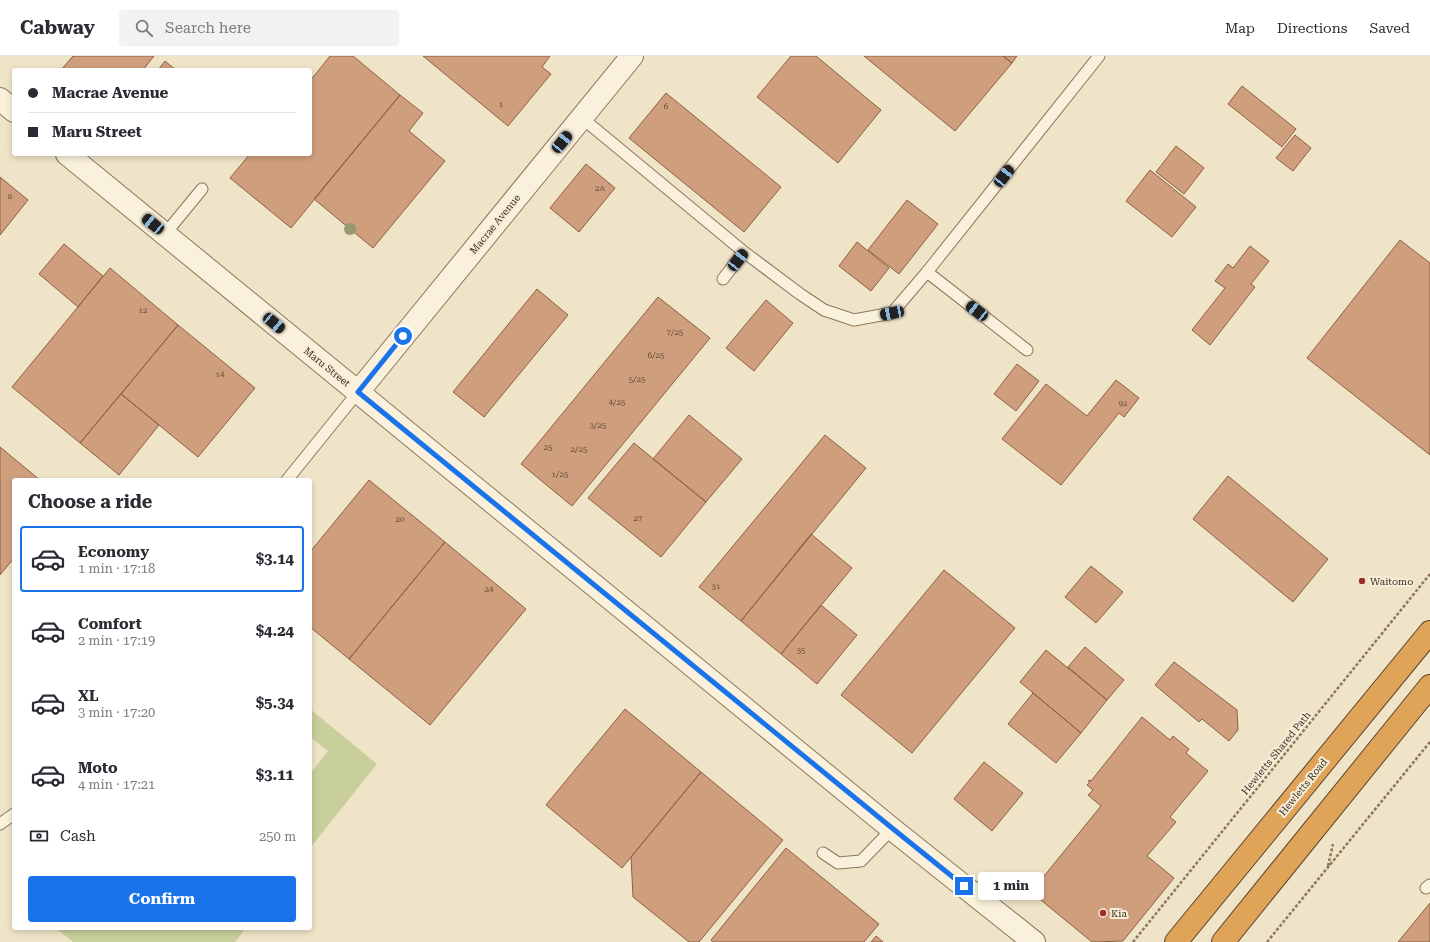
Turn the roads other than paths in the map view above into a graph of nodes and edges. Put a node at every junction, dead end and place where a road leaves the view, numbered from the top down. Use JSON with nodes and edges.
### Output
{"nodes":[{"id":1,"x":632,"y":56,"type":"edge"},
{"id":2,"x":1099,"y":56,"type":"edge"},
{"id":3,"x":0,"y":99,"type":"edge"},
{"id":4,"x":12,"y":108,"type":"edge"},
{"id":5,"x":582,"y":118,"type":"junction"},
{"id":6,"x":69,"y":156,"type":"edge"},
{"id":7,"x":202,"y":189,"type":"dead end"},
{"id":8,"x":165,"y":234,"type":"junction"},
{"id":9,"x":744,"y":252,"type":"junction"},
{"id":10,"x":927,"y":272,"type":"junction"},
{"id":11,"x":723,"y":279,"type":"dead end"},
{"id":12,"x":1027,"y":350,"type":"dead end"},
{"id":13,"x":358,"y":392,"type":"junction"},
{"id":14,"x":289,"y":478,"type":"edge"},
{"id":15,"x":1430,"y":632,"type":"edge"},
{"id":16,"x":1430,"y":686,"type":"edge"},
{"id":17,"x":12,"y":815,"type":"edge"},
{"id":18,"x":0,"y":824,"type":"edge"},
{"id":19,"x":892,"y":828,"type":"junction"},
{"id":20,"x":823,"y":853,"type":"dead end"},
{"id":21,"x":1034,"y":942,"type":"edge"},
{"id":22,"x":1176,"y":942,"type":"edge"},
{"id":23,"x":1223,"y":942,"type":"edge"}],
"edges":[{"from":1,"to":5,"type":"street","name":"Macrae Avenue"},
{"from":2,"to":10,"type":"lane"},
{"from":3,"to":4,"type":"street"},
{"from":5,"to":9,"type":"lane"},
{"from":5,"to":13,"type":"street","name":"Macrae Avenue"},
{"from":6,"to":8,"type":"street","name":"Maru Street"},
{"from":7,"to":8,"type":"lane"},
{"from":8,"to":13,"type":"street","name":"Maru Street"},
{"from":9,"to":10,"type":"lane"},
{"from":9,"to":11,"type":"lane"},
{"from":10,"to":12,"type":"lane"},
{"from":13,"to":14,"type":"lane"},
{"from":13,"to":19,"type":"street","name":"Maru Street"},
{"from":15,"to":22,"type":"highway","name":"Hewletts Road"},
{"from":16,"to":23,"type":"highway"},
{"from":17,"to":18,"type":"lane"},
{"from":19,"to":20,"type":"lane"},
{"from":19,"to":21,"type":"street","name":"Maru Street"}]}
